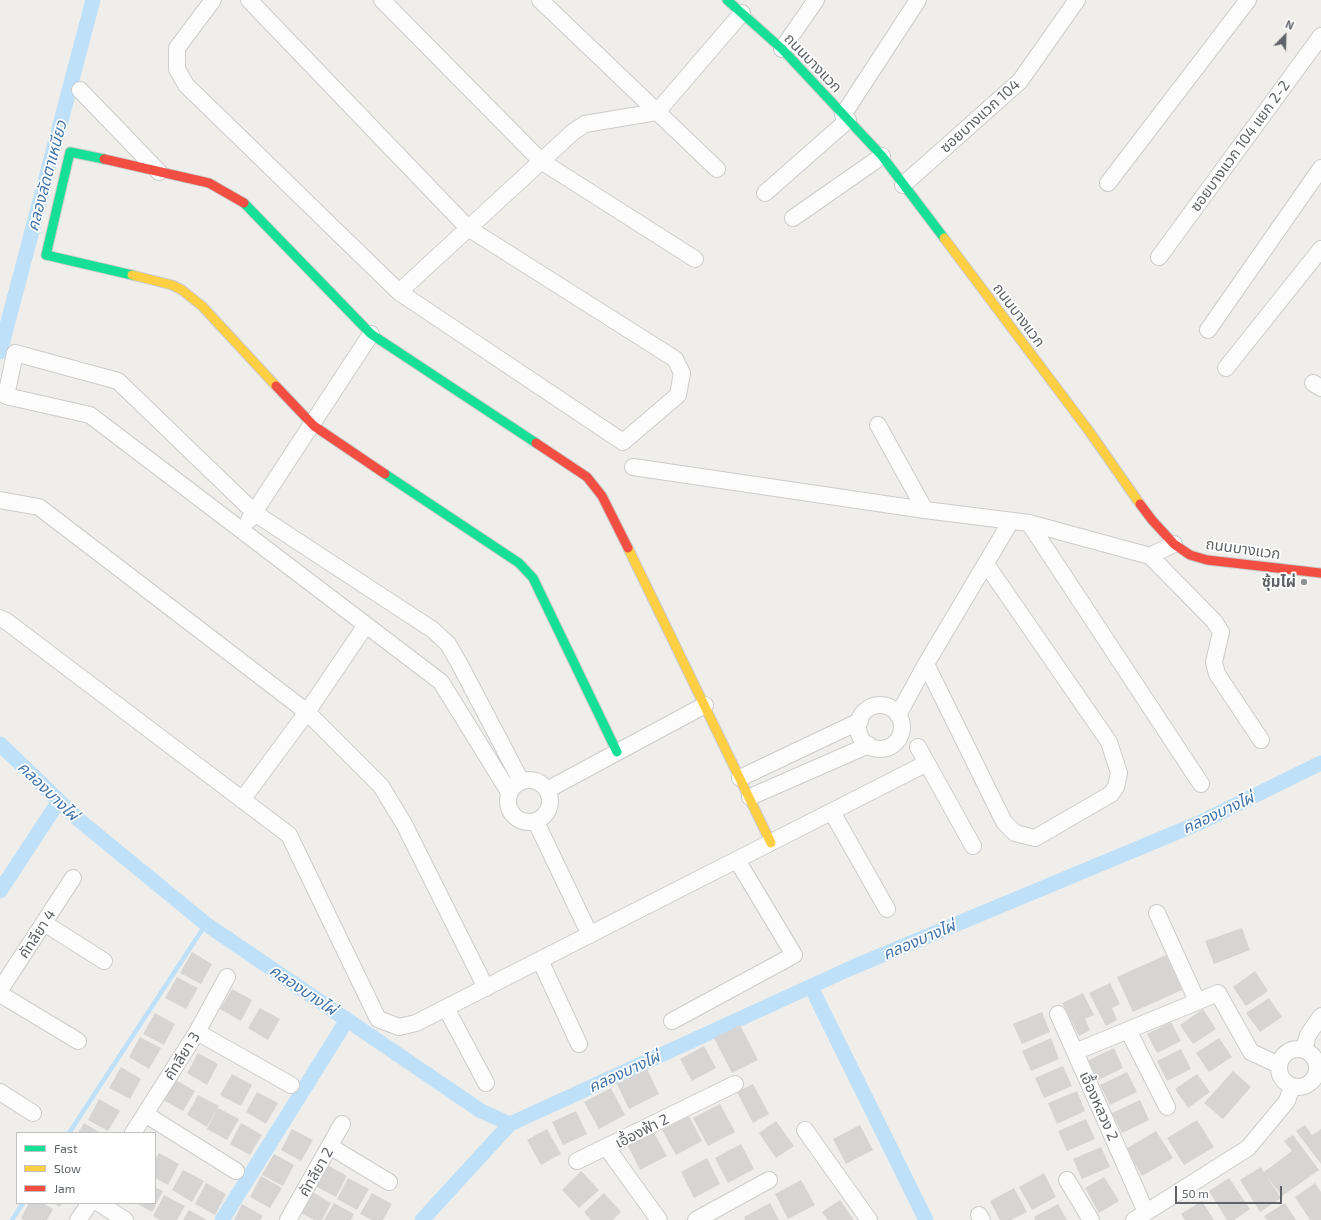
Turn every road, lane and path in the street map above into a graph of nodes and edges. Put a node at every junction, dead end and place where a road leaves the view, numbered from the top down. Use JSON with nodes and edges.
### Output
{"nodes":[{"id":1,"x":213,"y":0,"type":"edge"},
{"id":2,"x":249,"y":0,"type":"edge"},
{"id":3,"x":382,"y":0,"type":"edge"},
{"id":4,"x":540,"y":0,"type":"edge"},
{"id":5,"x":728,"y":0,"type":"edge"},
{"id":6,"x":816,"y":0,"type":"edge"},
{"id":7,"x":918,"y":0,"type":"edge"},
{"id":8,"x":1077,"y":0,"type":"edge"},
{"id":9,"x":1248,"y":0,"type":"edge"},
{"id":10,"x":742,"y":13,"type":"junction"},
{"id":11,"x":1321,"y":36,"type":"edge"},
{"id":12,"x":782,"y":49,"type":"junction"},
{"id":13,"x":80,"y":90,"type":"dead end"},
{"id":14,"x":657,"y":112,"type":"junction"},
{"id":15,"x":846,"y":118,"type":"junction"},
{"id":16,"x":882,"y":156,"type":"junction"},
{"id":17,"x":541,"y":161,"type":"junction"},
{"id":18,"x":1321,"y":168,"type":"edge"},
{"id":19,"x":717,"y":169,"type":"dead end"},
{"id":20,"x":159,"y":172,"type":"junction"},
{"id":21,"x":1108,"y":182,"type":"dead end"},
{"id":22,"x":902,"y":185,"type":"junction"},
{"id":23,"x":765,"y":193,"type":"dead end"},
{"id":24,"x":793,"y":218,"type":"dead end"},
{"id":25,"x":468,"y":228,"type":"junction"},
{"id":26,"x":1321,"y":249,"type":"edge"},
{"id":27,"x":1159,"y":257,"type":"dead end"},
{"id":28,"x":695,"y":260,"type":"dead end"},
{"id":29,"x":399,"y":292,"type":"junction"},
{"id":30,"x":1208,"y":330,"type":"dead end"},
{"id":31,"x":371,"y":334,"type":"junction"},
{"id":32,"x":1226,"y":368,"type":"dead end"},
{"id":33,"x":312,"y":424,"type":"junction"},
{"id":34,"x":878,"y":425,"type":"dead end"},
{"id":35,"x":633,"y":467,"type":"dead end"},
{"id":36,"x":0,"y":500,"type":"edge"},
{"id":37,"x":925,"y":510,"type":"junction"},
{"id":38,"x":254,"y":512,"type":"junction"},
{"id":39,"x":1011,"y":521,"type":"junction"},
{"id":40,"x":1029,"y":523,"type":"junction"},
{"id":41,"x":242,"y":531,"type":"junction"},
{"id":42,"x":1174,"y":544,"type":"junction"},
{"id":43,"x":1150,"y":556,"type":"junction"},
{"id":44,"x":986,"y":564,"type":"junction"},
{"id":45,"x":1321,"y":574,"type":"edge"},
{"id":46,"x":0,"y":618,"type":"edge"},
{"id":47,"x":366,"y":625,"type":"junction"},
{"id":48,"x":926,"y":664,"type":"junction"},
{"id":49,"x":705,"y":705,"type":"junction"},
{"id":50,"x":307,"y":712,"type":"junction"},
{"id":51,"x":898,"y":715,"type":"junction"},
{"id":52,"x":860,"y":721,"type":"junction"},
{"id":53,"x":1261,"y":740,"type":"dead end"},
{"id":54,"x":869,"y":745,"type":"junction"},
{"id":55,"x":918,"y":747,"type":"dead end"},
{"id":56,"x":617,"y":752,"type":"junction"},
{"id":57,"x":927,"y":763,"type":"junction"},
{"id":58,"x":740,"y":778,"type":"junction"},
{"id":59,"x":521,"y":781,"type":"junction"},
{"id":60,"x":1201,"y":784,"type":"dead end"},
{"id":61,"x":547,"y":790,"type":"junction"},
{"id":62,"x":509,"y":792,"type":"junction"},
{"id":63,"x":750,"y":797,"type":"junction"},
{"id":64,"x":242,"y":800,"type":"junction"},
{"id":65,"x":832,"y":812,"type":"junction"},
{"id":66,"x":536,"y":822,"type":"junction"},
{"id":67,"x":771,"y":843,"type":"junction"},
{"id":68,"x":973,"y":846,"type":"dead end"},
{"id":69,"x":737,"y":860,"type":"junction"},
{"id":70,"x":74,"y":878,"type":"dead end"},
{"id":71,"x":887,"y":909,"type":"dead end"},
{"id":72,"x":1157,"y":913,"type":"dead end"},
{"id":73,"x":44,"y":923,"type":"junction"},
{"id":74,"x":590,"y":935,"type":"junction"},
{"id":75,"x":540,"y":960,"type":"junction"},
{"id":76,"x":104,"y":961,"type":"dead end"},
{"id":77,"x":227,"y":977,"type":"dead end"},
{"id":78,"x":486,"y":988,"type":"junction"},
{"id":79,"x":0,"y":990,"type":"edge"},
{"id":80,"x":0,"y":994,"type":"edge"},
{"id":81,"x":1197,"y":1001,"type":"junction"},
{"id":82,"x":446,"y":1008,"type":"junction"},
{"id":83,"x":1058,"y":1014,"type":"dead end"},
{"id":84,"x":1321,"y":1016,"type":"edge"},
{"id":85,"x":672,"y":1020,"type":"dead end"},
{"id":86,"x":1128,"y":1030,"type":"junction"},
{"id":87,"x":198,"y":1032,"type":"junction"},
{"id":88,"x":78,"y":1041,"type":"dead end"},
{"id":89,"x":579,"y":1044,"type":"dead end"},
{"id":90,"x":1304,"y":1049,"type":"junction"},
{"id":91,"x":1075,"y":1052,"type":"junction"},
{"id":92,"x":1279,"y":1065,"type":"junction"},
{"id":93,"x":1319,"y":1075,"type":"edge"},
{"id":94,"x":486,"y":1083,"type":"dead end"},
{"id":95,"x":735,"y":1084,"type":"dead end"},
{"id":96,"x":291,"y":1085,"type":"dead end"},
{"id":97,"x":1292,"y":1086,"type":"junction"},
{"id":98,"x":0,"y":1092,"type":"edge"},
{"id":99,"x":1167,"y":1107,"type":"dead end"},
{"id":100,"x":33,"y":1113,"type":"dead end"},
{"id":101,"x":145,"y":1114,"type":"junction"},
{"id":102,"x":342,"y":1124,"type":"dead end"},
{"id":103,"x":805,"y":1130,"type":"dead end"},
{"id":104,"x":134,"y":1132,"type":"edge"},
{"id":105,"x":331,"y":1147,"type":"junction"},
{"id":106,"x":607,"y":1148,"type":"junction"},
{"id":107,"x":577,"y":1161,"type":"dead end"},
{"id":108,"x":236,"y":1171,"type":"dead end"},
{"id":109,"x":770,"y":1180,"type":"dead end"},
{"id":110,"x":1067,"y":1180,"type":"dead end"},
{"id":111,"x":389,"y":1182,"type":"dead end"},
{"id":112,"x":89,"y":1204,"type":"edge"},
{"id":113,"x":101,"y":1204,"type":"edge"},
{"id":114,"x":1140,"y":1216,"type":"edge"},
{"id":115,"x":78,"y":1220,"type":"edge"},
{"id":116,"x":125,"y":1220,"type":"edge"},
{"id":117,"x":288,"y":1220,"type":"edge"},
{"id":118,"x":659,"y":1220,"type":"edge"},
{"id":119,"x":696,"y":1220,"type":"edge"},
{"id":120,"x":868,"y":1220,"type":"edge"},
{"id":121,"x":1091,"y":1220,"type":"edge"}],
"edges":[{"from":1,"to":29,"type":"street"},
{"from":2,"to":25,"type":"street"},
{"from":3,"to":17,"type":"street"},
{"from":4,"to":14,"type":"street"},
{"from":5,"to":10,"type":"street","name":"ถนนบางแวก"},
{"from":6,"to":12,"type":"street"},
{"from":7,"to":15,"type":"street"},
{"from":8,"to":22,"type":"street","name":"ซอยบางแวก 104"},
{"from":9,"to":21,"type":"street"},
{"from":10,"to":12,"type":"street","name":"ถนนบางแวก"},
{"from":10,"to":14,"type":"street"},
{"from":11,"to":27,"type":"street","name":"ซอยบางแวก 104 แยก 2-2"},
{"from":12,"to":15,"type":"street","name":"ถนนบางแวก"},
{"from":13,"to":20,"type":"street"},
{"from":14,"to":17,"type":"street"},
{"from":14,"to":19,"type":"street"},
{"from":15,"to":16,"type":"street","name":"ถนนบางแวก"},
{"from":15,"to":23,"type":"street"},
{"from":16,"to":22,"type":"street","name":"ถนนบางแวก"},
{"from":16,"to":24,"type":"street"},
{"from":17,"to":25,"type":"street"},
{"from":17,"to":28,"type":"street"},
{"from":18,"to":30,"type":"street"},
{"from":20,"to":31,"type":"street"},
{"from":20,"to":33,"type":"street"},
{"from":22,"to":42,"type":"street","name":"ถนนบางแวก"},
{"from":25,"to":29,"type":"street"},
{"from":25,"to":29,"type":"street"},
{"from":26,"to":32,"type":"street"},
{"from":31,"to":33,"type":"street"},
{"from":31,"to":49,"type":"street"},
{"from":33,"to":38,"type":"street"},
{"from":33,"to":56,"type":"street"},
{"from":34,"to":37,"type":"street"},
{"from":35,"to":37,"type":"street"},
{"from":36,"to":50,"type":"street"},
{"from":37,"to":39,"type":"street"},
{"from":38,"to":41,"type":"street"},
{"from":38,"to":41,"type":"street"},
{"from":38,"to":59,"type":"street"},
{"from":39,"to":40,"type":"street"},
{"from":39,"to":44,"type":"street"},
{"from":40,"to":43,"type":"street"},
{"from":40,"to":60,"type":"street"},
{"from":41,"to":47,"type":"street"},
{"from":42,"to":43,"type":"street"},
{"from":42,"to":45,"type":"street","name":"ถนนบางแวก"},
{"from":43,"to":53,"type":"street"},
{"from":44,"to":48,"type":"street"},
{"from":44,"to":48,"type":"street"},
{"from":46,"to":64,"type":"street"},
{"from":47,"to":50,"type":"street"},
{"from":47,"to":62,"type":"street"},
{"from":48,"to":51,"type":"street"},
{"from":49,"to":56,"type":"street"},
{"from":49,"to":58,"type":"street"},
{"from":50,"to":64,"type":"street"},
{"from":50,"to":78,"type":"street"},
{"from":51,"to":52,"type":"street"},
{"from":51,"to":54,"type":"street"},
{"from":52,"to":54,"type":"street"},
{"from":52,"to":58,"type":"street"},
{"from":54,"to":63,"type":"street"},
{"from":55,"to":57,"type":"street"},
{"from":56,"to":61,"type":"street"},
{"from":57,"to":65,"type":"street"},
{"from":57,"to":68,"type":"street"},
{"from":58,"to":63,"type":"street"},
{"from":59,"to":61,"type":"street"},
{"from":59,"to":62,"type":"street"},
{"from":61,"to":66,"type":"street"},
{"from":62,"to":66,"type":"street"},
{"from":63,"to":67,"type":"street"},
{"from":64,"to":82,"type":"street"},
{"from":65,"to":67,"type":"street"},
{"from":65,"to":71,"type":"street"},
{"from":66,"to":74,"type":"street"},
{"from":67,"to":69,"type":"street"},
{"from":69,"to":74,"type":"street"},
{"from":69,"to":85,"type":"street"},
{"from":70,"to":73,"type":"street","name":"คัทลียา 4"},
{"from":72,"to":81,"type":"street"},
{"from":73,"to":76,"type":"street"},
{"from":73,"to":79,"type":"street","name":"คัทลียา 4"},
{"from":74,"to":75,"type":"street"},
{"from":75,"to":78,"type":"street"},
{"from":75,"to":89,"type":"street"},
{"from":77,"to":87,"type":"street","name":"คัทลียา 3"},
{"from":78,"to":82,"type":"street"},
{"from":80,"to":88,"type":"street"},
{"from":81,"to":86,"type":"street","name":"เอื้องหลวง 2"},
{"from":81,"to":92,"type":"street","name":"เอื้องหลวง 2"},
{"from":82,"to":94,"type":"street"},
{"from":83,"to":91,"type":"street"},
{"from":84,"to":90,"type":"street"},
{"from":86,"to":91,"type":"street","name":"เอื้องหลวง 2"},
{"from":86,"to":99,"type":"street"},
{"from":87,"to":96,"type":"street"},
{"from":87,"to":101,"type":"street","name":"คัทลียา 3"},
{"from":90,"to":92,"type":"street"},
{"from":90,"to":93,"type":"street"},
{"from":91,"to":114,"type":"street","name":"เอื้องหลวง 2"},
{"from":92,"to":97,"type":"street"},
{"from":93,"to":97,"type":"street"},
{"from":95,"to":106,"type":"street","name":"เอื้องฟ้า 2"},
{"from":97,"to":114,"type":"street"},
{"from":98,"to":100,"type":"street"},
{"from":101,"to":104,"type":"street","name":"คัทลียา 3"},
{"from":101,"to":108,"type":"street"},
{"from":102,"to":105,"type":"street","name":"คัทลียา 2"},
{"from":103,"to":120,"type":"street"},
{"from":105,"to":111,"type":"street"},
{"from":105,"to":117,"type":"street","name":"คัทลียา 2"},
{"from":106,"to":107,"type":"street"},
{"from":106,"to":118,"type":"street","name":"เอื้องฟ้า 2"},
{"from":109,"to":119,"type":"street"},
{"from":110,"to":121,"type":"street"},
{"from":112,"to":115,"type":"street"},
{"from":113,"to":116,"type":"street"}]}
